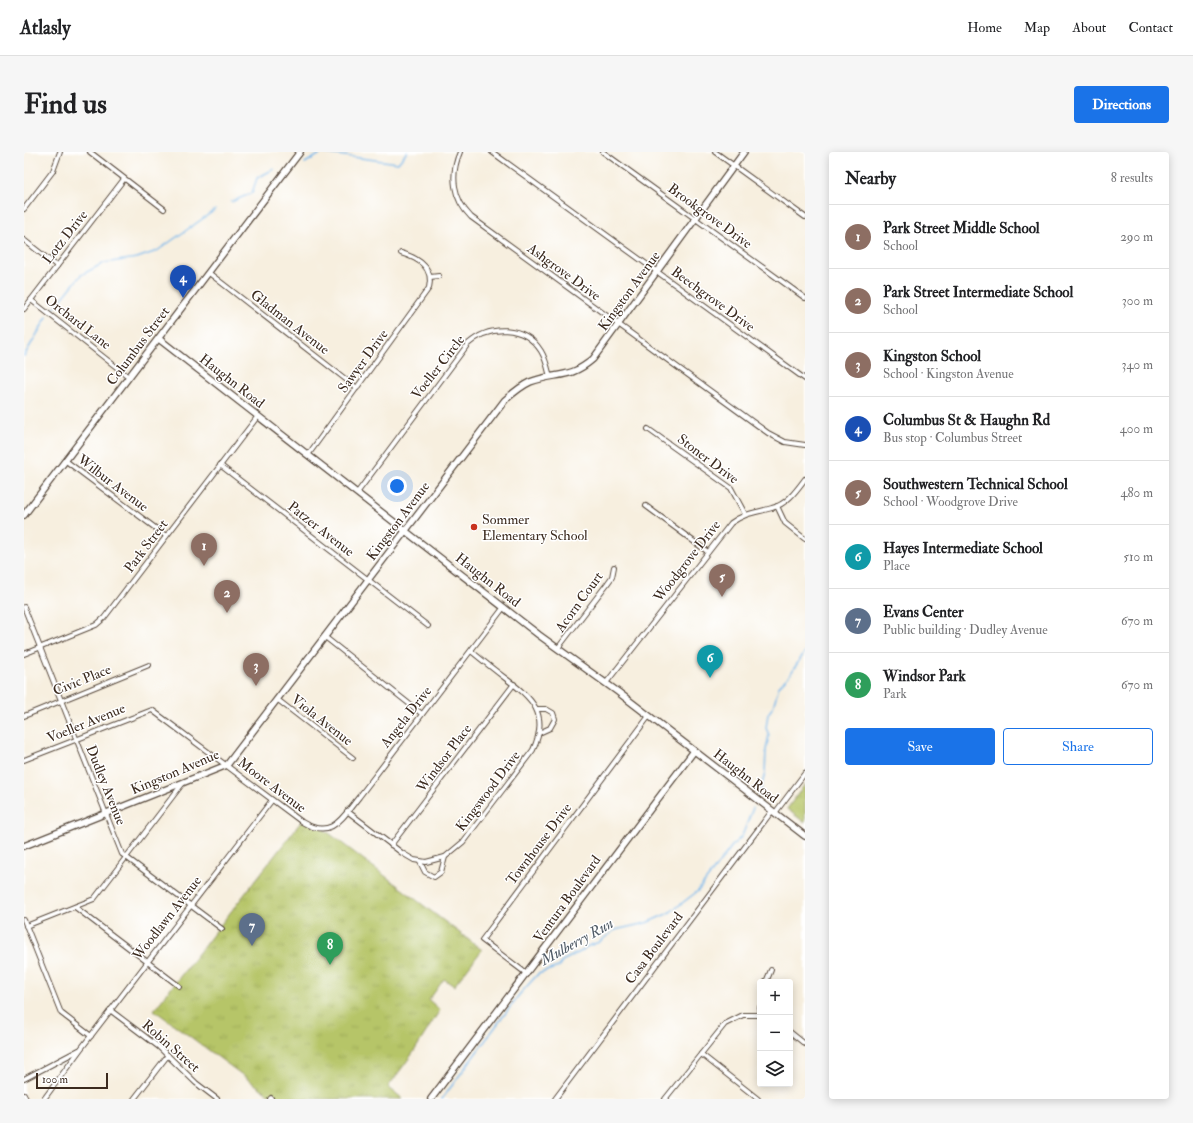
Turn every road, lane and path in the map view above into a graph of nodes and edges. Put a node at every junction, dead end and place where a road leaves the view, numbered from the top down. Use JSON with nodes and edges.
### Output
{"nodes":[{"id":1,"x":60,"y":152,"type":"edge"},
{"id":2,"x":90,"y":152,"type":"edge"},
{"id":3,"x":300,"y":152,"type":"edge"},
{"id":4,"x":460,"y":152,"type":"edge"},
{"id":5,"x":492,"y":152,"type":"edge"},
{"id":6,"x":603,"y":152,"type":"edge"},
{"id":7,"x":715,"y":152,"type":"edge"},
{"id":8,"x":744,"y":152,"type":"edge"},
{"id":9,"x":734,"y":166,"type":"junction"},
{"id":10,"x":124,"y":179,"type":"junction"},
{"id":11,"x":24,"y":209,"type":"edge"},
{"id":12,"x":164,"y":209,"type":"dead end"},
{"id":13,"x":805,"y":217,"type":"edge"},
{"id":14,"x":696,"y":219,"type":"junction"},
{"id":15,"x":24,"y":240,"type":"edge"},
{"id":16,"x":401,"y":253,"type":"dead end"},
{"id":17,"x":57,"y":266,"type":"junction"},
{"id":18,"x":657,"y":272,"type":"junction"},
{"id":19,"x":209,"y":273,"type":"junction"},
{"id":20,"x":439,"y":276,"type":"dead end"},
{"id":21,"x":430,"y":277,"type":"junction"},
{"id":22,"x":805,"y":298,"type":"edge"},
{"id":23,"x":31,"y":300,"type":"junction"},
{"id":24,"x":24,"y":309,"type":"edge"},
{"id":25,"x":619,"y":325,"type":"junction"},
{"id":26,"x":159,"y":339,"type":"junction"},
{"id":27,"x":130,"y":377,"type":"junction"},
{"id":28,"x":550,"y":378,"type":"junction"},
{"id":29,"x":805,"y":379,"type":"edge"},
{"id":30,"x":357,"y":388,"type":"junction"},
{"id":31,"x":258,"y":416,"type":"junction"},
{"id":32,"x":648,"y":429,"type":"dead end"},
{"id":33,"x":805,"y":445,"type":"edge"},
{"id":34,"x":308,"y":455,"type":"junction"},
{"id":35,"x":66,"y":461,"type":"junction"},
{"id":36,"x":220,"y":465,"type":"junction"},
{"id":37,"x":805,"y":479,"type":"edge"},
{"id":38,"x":357,"y":493,"type":"junction"},
{"id":39,"x":646,"y":506,"type":"dead end"},
{"id":40,"x":777,"y":506,"type":"junction"},
{"id":41,"x":24,"y":514,"type":"edge"},
{"id":42,"x":745,"y":514,"type":"junction"},
{"id":43,"x":406,"y":531,"type":"junction"},
{"id":44,"x":166,"y":536,"type":"junction"},
{"id":45,"x":805,"y":539,"type":"edge"},
{"id":46,"x":708,"y":552,"type":"junction"},
{"id":47,"x":614,"y":567,"type":"dead end"},
{"id":48,"x":369,"y":580,"type":"junction"},
{"id":49,"x":504,"y":607,"type":"junction"},
{"id":50,"x":24,"y":608,"type":"edge"},
{"id":51,"x":428,"y":626,"type":"dead end"},
{"id":52,"x":325,"y":637,"type":"junction"},
{"id":53,"x":40,"y":647,"type":"junction"},
{"id":54,"x":558,"y":648,"type":"junction"},
{"id":55,"x":471,"y":651,"type":"junction"},
{"id":56,"x":24,"y":654,"type":"edge"},
{"id":57,"x":149,"y":665,"type":"dead end"},
{"id":58,"x":606,"y":683,"type":"junction"},
{"id":59,"x":514,"y":684,"type":"junction"},
{"id":60,"x":278,"y":700,"type":"junction"},
{"id":61,"x":61,"y":701,"type":"junction"},
{"id":62,"x":537,"y":709,"type":"junction"},
{"id":63,"x":156,"y":712,"type":"joint"},
{"id":64,"x":422,"y":714,"type":"junction"},
{"id":65,"x":24,"y":716,"type":"edge"},
{"id":66,"x":649,"y":716,"type":"junction"},
{"id":67,"x":539,"y":733,"type":"junction"},
{"id":68,"x":76,"y":739,"type":"junction"},
{"id":69,"x":694,"y":751,"type":"junction"},
{"id":70,"x":353,"y":758,"type":"dead end"},
{"id":71,"x":24,"y":760,"type":"edge"},
{"id":72,"x":227,"y":765,"type":"junction"},
{"id":73,"x":805,"y":773,"type":"edge"},
{"id":74,"x":183,"y":783,"type":"junction"},
{"id":75,"x":272,"y":800,"type":"junction"},
{"id":76,"x":347,"y":811,"type":"junction"},
{"id":77,"x":773,"y":812,"type":"junction"},
{"id":78,"x":106,"y":813,"type":"junction"},
{"id":79,"x":319,"y":829,"type":"joint"},
{"id":80,"x":805,"y":836,"type":"edge"},
{"id":81,"x":391,"y":845,"type":"junction"},
{"id":82,"x":24,"y":846,"type":"edge"},
{"id":83,"x":126,"y":857,"type":"junction"},
{"id":84,"x":445,"y":857,"type":"junction"},
{"id":85,"x":420,"y":862,"type":"junction"},
{"id":86,"x":190,"y":905,"type":"junction"},
{"id":87,"x":75,"y":907,"type":"junction"},
{"id":88,"x":24,"y":920,"type":"edge"},
{"id":89,"x":26,"y":926,"type":"junction"},
{"id":90,"x":222,"y":929,"type":"dead end"},
{"id":91,"x":24,"y":935,"type":"edge"},
{"id":92,"x":30,"y":936,"type":"junction"},
{"id":93,"x":147,"y":962,"type":"junction"},
{"id":94,"x":771,"y":970,"type":"dead end"},
{"id":95,"x":527,"y":974,"type":"junction"},
{"id":96,"x":767,"y":979,"type":"edge"},
{"id":97,"x":179,"y":986,"type":"dead end"},
{"id":98,"x":110,"y":1010,"type":"junction"},
{"id":99,"x":757,"y":1015,"type":"edge"},
{"id":100,"x":793,"y":1034,"type":"edge"},
{"id":101,"x":91,"y":1036,"type":"junction"},
{"id":102,"x":805,"y":1044,"type":"edge"},
{"id":103,"x":80,"y":1050,"type":"junction"},
{"id":104,"x":700,"y":1054,"type":"junction"},
{"id":105,"x":168,"y":1055,"type":"junction"},
{"id":106,"x":24,"y":1079,"type":"edge"},
{"id":107,"x":24,"y":1095,"type":"edge"},
{"id":108,"x":26,"y":1099,"type":"edge"},
{"id":109,"x":44,"y":1099,"type":"edge"},
{"id":110,"x":134,"y":1099,"type":"edge"},
{"id":111,"x":217,"y":1099,"type":"edge"},
{"id":112,"x":431,"y":1099,"type":"edge"},
{"id":113,"x":556,"y":1099,"type":"edge"},
{"id":114,"x":665,"y":1099,"type":"edge"},
{"id":115,"x":758,"y":1099,"type":"edge"}],
"edges":[{"from":1,"to":11,"type":"street"},
{"from":2,"to":10,"type":"street"},
{"from":3,"to":19,"type":"street","name":"Columbus Street"},
{"from":4,"to":25,"type":"street","name":"Ashgrove Drive"},
{"from":5,"to":18,"type":"street","name":"Beechgrove Drive"},
{"from":6,"to":14,"type":"street","name":"Brookgrove Drive"},
{"from":7,"to":9,"type":"street"},
{"from":8,"to":9,"type":"street","name":"Kingston Avenue"},
{"from":9,"to":13,"type":"street"},
{"from":9,"to":14,"type":"street","name":"Kingston Avenue"},
{"from":10,"to":12,"type":"street"},
{"from":10,"to":17,"type":"street","name":"Lotz Drive"},
{"from":14,"to":18,"type":"street","name":"Kingston Avenue"},
{"from":14,"to":22,"type":"street","name":"Brookgrove Drive"},
{"from":15,"to":17,"type":"street"},
{"from":16,"to":21,"type":"street"},
{"from":17,"to":23,"type":"street","name":"Lotz Drive"},
{"from":18,"to":25,"type":"street","name":"Kingston Avenue"},
{"from":18,"to":29,"type":"street","name":"Beechgrove Drive"},
{"from":19,"to":26,"type":"street","name":"Columbus Street"},
{"from":19,"to":30,"type":"street","name":"Gladman Avenue"},
{"from":20,"to":21,"type":"street"},
{"from":21,"to":30,"type":"street","name":"Sawyer Drive"},
{"from":23,"to":24,"type":"street","name":"Lotz Drive"},
{"from":23,"to":27,"type":"street","name":"Orchard Lane"},
{"from":25,"to":28,"type":"street","name":"Kingston Avenue"},
{"from":25,"to":33,"type":"street","name":"Ashgrove Drive"},
{"from":26,"to":27,"type":"street","name":"Columbus Street"},
{"from":26,"to":31,"type":"street","name":"Haughn Road"},
{"from":27,"to":35,"type":"street","name":"Columbus Street"},
{"from":28,"to":38,"type":"street","name":"Voeller Circle"},
{"from":28,"to":43,"type":"street","name":"Kingston Avenue"},
{"from":30,"to":34,"type":"street","name":"Sawyer Drive"},
{"from":31,"to":34,"type":"street","name":"Haughn Road"},
{"from":31,"to":36,"type":"street","name":"Park Street"},
{"from":32,"to":42,"type":"street","name":"Stoner Drive"},
{"from":34,"to":38,"type":"street","name":"Haughn Road"},
{"from":35,"to":41,"type":"street","name":"Columbus Street"},
{"from":35,"to":44,"type":"street","name":"Wilbur Avenue"},
{"from":36,"to":44,"type":"street","name":"Park Street"},
{"from":36,"to":48,"type":"street","name":"Patzer Avenue"},
{"from":37,"to":40,"type":"street","name":"Woodgrove Drive"},
{"from":38,"to":43,"type":"street","name":"Haughn Road"},
{"from":39,"to":46,"type":"street"},
{"from":40,"to":42,"type":"street","name":"Woodgrove Drive"},
{"from":40,"to":45,"type":"street"},
{"from":42,"to":46,"type":"street","name":"Woodgrove Drive"},
{"from":43,"to":48,"type":"street","name":"Kingston Avenue"},
{"from":43,"to":49,"type":"street","name":"Haughn Road"},
{"from":44,"to":53,"type":"street","name":"Park Street"},
{"from":46,"to":58,"type":"street","name":"Woodgrove Drive"},
{"from":47,"to":54,"type":"street","name":"Acorn Court"},
{"from":48,"to":51,"type":"street","name":"Patzer Avenue"},
{"from":48,"to":52,"type":"street","name":"Kingston Avenue"},
{"from":49,"to":54,"type":"street","name":"Haughn Road"},
{"from":49,"to":55,"type":"street","name":"Angela Drive"},
{"from":50,"to":53,"type":"street","name":"Dudley Avenue"},
{"from":52,"to":60,"type":"street","name":"Kingston Avenue"},
{"from":52,"to":64,"type":"street"},
{"from":53,"to":56,"type":"street","name":"Park Street"},
{"from":53,"to":61,"type":"street","name":"Dudley Avenue"},
{"from":54,"to":58,"type":"street","name":"Haughn Road"},
{"from":55,"to":59,"type":"street"},
{"from":55,"to":64,"type":"street","name":"Angela Drive"},
{"from":57,"to":61,"type":"street","name":"Civic Place"},
{"from":58,"to":66,"type":"street","name":"Haughn Road"},
{"from":59,"to":62,"type":"street"},
{"from":59,"to":81,"type":"street","name":"Windsor Place"},
{"from":60,"to":70,"type":"street","name":"Viola Avenue"},
{"from":60,"to":72,"type":"street","name":"Kingston Avenue"},
{"from":61,"to":65,"type":"street","name":"Civic Place"},
{"from":61,"to":68,"type":"street","name":"Dudley Avenue"},
{"from":62,"to":67,"type":"street","name":"Kingswood Drive"},
{"from":62,"to":67,"type":"street","name":"Kingswood Drive"},
{"from":63,"to":68,"type":"street","name":"Voeller Avenue"},
{"from":63,"to":72,"type":"street","name":"Moore Avenue"},
{"from":64,"to":76,"type":"street","name":"Angela Drive"},
{"from":66,"to":69,"type":"street","name":"Haughn Road"},
{"from":66,"to":95,"type":"street","name":"Townhouse Drive"},
{"from":67,"to":84,"type":"street","name":"Kingswood Drive"},
{"from":68,"to":71,"type":"street","name":"Voeller Avenue"},
{"from":68,"to":78,"type":"street","name":"Dudley Avenue"},
{"from":69,"to":77,"type":"street","name":"Haughn Road"},
{"from":69,"to":95,"type":"street","name":"Ventura Boulevard"},
{"from":72,"to":74,"type":"street","name":"Kingston Avenue"},
{"from":72,"to":75,"type":"street","name":"Moore Avenue"},
{"from":73,"to":77,"type":"street","name":"Casa Boulevard"},
{"from":74,"to":78,"type":"street","name":"Kingston Avenue"},
{"from":74,"to":83,"type":"street"},
{"from":75,"to":79,"type":"street","name":"Moore Avenue"},
{"from":75,"to":86,"type":"street","name":"Woodlawn Avenue"},
{"from":76,"to":79,"type":"street","name":"Angela Drive"},
{"from":76,"to":81,"type":"street","name":"Kingswood Drive"},
{"from":77,"to":80,"type":"street","name":"Haughn Road"},
{"from":77,"to":113,"type":"street","name":"Casa Boulevard"},
{"from":78,"to":82,"type":"street","name":"Kingston Avenue"},
{"from":78,"to":83,"type":"street","name":"Dudley Avenue"},
{"from":81,"to":85,"type":"street","name":"Kingswood Drive"},
{"from":83,"to":86,"type":"street","name":"Dudley Avenue"},
{"from":83,"to":87,"type":"street"},
{"from":84,"to":85,"type":"street","name":"Kingswood Drive"},
{"from":84,"to":85,"type":"street","name":"Kingswood Drive"},
{"from":86,"to":90,"type":"street","name":"Dudley Avenue"},
{"from":86,"to":93,"type":"street","name":"Woodlawn Avenue"},
{"from":87,"to":89,"type":"street"},
{"from":87,"to":93,"type":"street"},
{"from":88,"to":89,"type":"street"},
{"from":89,"to":92,"type":"street"},
{"from":91,"to":92,"type":"street"},
{"from":92,"to":101,"type":"street"},
{"from":93,"to":97,"type":"street"},
{"from":93,"to":98,"type":"street","name":"Woodlawn Avenue"},
{"from":94,"to":96,"type":"street"},
{"from":95,"to":112,"type":"street","name":"Ventura Boulevard"},
{"from":98,"to":101,"type":"street","name":"Woodlawn Avenue"},
{"from":98,"to":105,"type":"street","name":"Robin Street"},
{"from":99,"to":104,"type":"street"},
{"from":100,"to":102,"type":"street"},
{"from":101,"to":103,"type":"street","name":"Woodlawn Avenue"},
{"from":103,"to":106,"type":"street","name":"Woodlawn Avenue"},
{"from":103,"to":109,"type":"street","name":"Woodlawn Avenue"},
{"from":104,"to":114,"type":"street"},
{"from":104,"to":115,"type":"street"},
{"from":105,"to":110,"type":"street"},
{"from":105,"to":111,"type":"street","name":"Robin Street"},
{"from":107,"to":108,"type":"street"}]}
